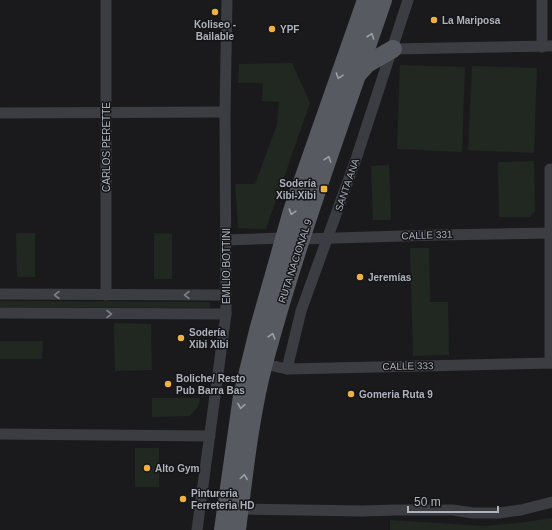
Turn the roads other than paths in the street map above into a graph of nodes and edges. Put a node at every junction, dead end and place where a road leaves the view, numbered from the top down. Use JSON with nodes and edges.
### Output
{"nodes":[{"id":1,"x":106,"y":0,"type":"edge"},
{"id":2,"x":227,"y":0,"type":"edge"},
{"id":3,"x":366,"y":0,"type":"edge"},
{"id":4,"x":383,"y":0,"type":"edge"},
{"id":5,"x":408,"y":0,"type":"edge"},
{"id":6,"x":542,"y":0,"type":"edge"},
{"id":7,"x":547,"y":46,"type":"edge"},
{"id":8,"x":393,"y":49,"type":"junction"},
{"id":9,"x":358,"y":74,"type":"junction"},
{"id":10,"x":0,"y":112,"type":"edge"},
{"id":11,"x":226,"y":112,"type":"junction"},
{"id":12,"x":106,"y":113,"type":"junction"},
{"id":13,"x":550,"y":169,"type":"dead end"},
{"id":14,"x":551,"y":233,"type":"edge"},
{"id":15,"x":284,"y":238,"type":"junction"},
{"id":16,"x":328,"y":238,"type":"junction"},
{"id":17,"x":302,"y":239,"type":"junction"},
{"id":18,"x":226,"y":240,"type":"junction"},
{"id":19,"x":0,"y":294,"type":"edge"},
{"id":20,"x":106,"y":295,"type":"junction"},
{"id":21,"x":226,"y":295,"type":"junction"},
{"id":22,"x":0,"y":313,"type":"edge"},
{"id":23,"x":226,"y":314,"type":"junction"},
{"id":24,"x":551,"y":363,"type":"edge"},
{"id":25,"x":264,"y":364,"type":"junction"},
{"id":26,"x":287,"y":369,"type":"junction"},
{"id":27,"x":0,"y":434,"type":"edge"},
{"id":28,"x":210,"y":436,"type":"junction"},
{"id":29,"x":552,"y":502,"type":"edge"},
{"id":30,"x":240,"y":509,"type":"junction"},
{"id":31,"x":197,"y":530,"type":"edge"},
{"id":32,"x":224,"y":530,"type":"edge"},
{"id":33,"x":237,"y":530,"type":"edge"}],
"edges":[{"from":1,"to":12,"type":"street","name":"CARLOS PERETTE"},
{"from":2,"to":11,"type":"street","name":"EMILIO BOTTINI"},
{"from":3,"to":15,"type":"main road","name":"RUTA NACIONAL 9","one_way":true},
{"from":9,"to":4,"type":"main road","name":"RUTA NACIONAL 9","one_way":true},
{"from":5,"to":8,"type":"street","name":"SANTA ANA"},
{"from":6,"to":7,"type":"street"},
{"from":7,"to":8,"type":"street"},
{"from":8,"to":9,"type":"main road"},
{"from":8,"to":16,"type":"street","name":"SANTA ANA"},
{"from":17,"to":9,"type":"main road","name":"RUTA NACIONAL 9","one_way":true},
{"from":10,"to":12,"type":"street"},
{"from":11,"to":12,"type":"street"},
{"from":11,"to":18,"type":"street","name":"EMILIO BOTTINI"},
{"from":12,"to":20,"type":"street","name":"CARLOS PERETTE"},
{"from":13,"to":14,"type":"street"},
{"from":14,"to":16,"type":"street","name":"CALLE 331"},
{"from":14,"to":24,"type":"street"},
{"from":15,"to":18,"type":"street"},
{"from":15,"to":32,"type":"main road","name":"RUTA NACIONAL 9","one_way":true},
{"from":16,"to":17,"type":"street","name":"CALLE 331"},
{"from":16,"to":26,"type":"street","name":"SANTA ANA"},
{"from":25,"to":17,"type":"main road","name":"RUTA NACIONAL 9","one_way":true},
{"from":18,"to":21,"type":"street","name":"EMILIO BOTTINI"},
{"from":20,"to":19,"type":"street","one_way":true},
{"from":21,"to":20,"type":"street","one_way":true},
{"from":21,"to":23,"type":"street","name":"EMILIO BOTTINI"},
{"from":22,"to":23,"type":"street","one_way":true},
{"from":23,"to":28,"type":"street","name":"EMILIO BOTTINI"},
{"from":24,"to":26,"type":"street","name":"CALLE 333"},
{"from":25,"to":26,"type":"street","name":"CALLE 333"},
{"from":30,"to":25,"type":"main road","name":"RUTA NACIONAL 9","one_way":true},
{"from":27,"to":28,"type":"street"},
{"from":28,"to":31,"type":"street","name":"EMILIO BOTTINI"},
{"from":29,"to":30,"type":"street"},
{"from":30,"to":33,"type":"main road","name":"RUTA NACIONAL 9"}]}
